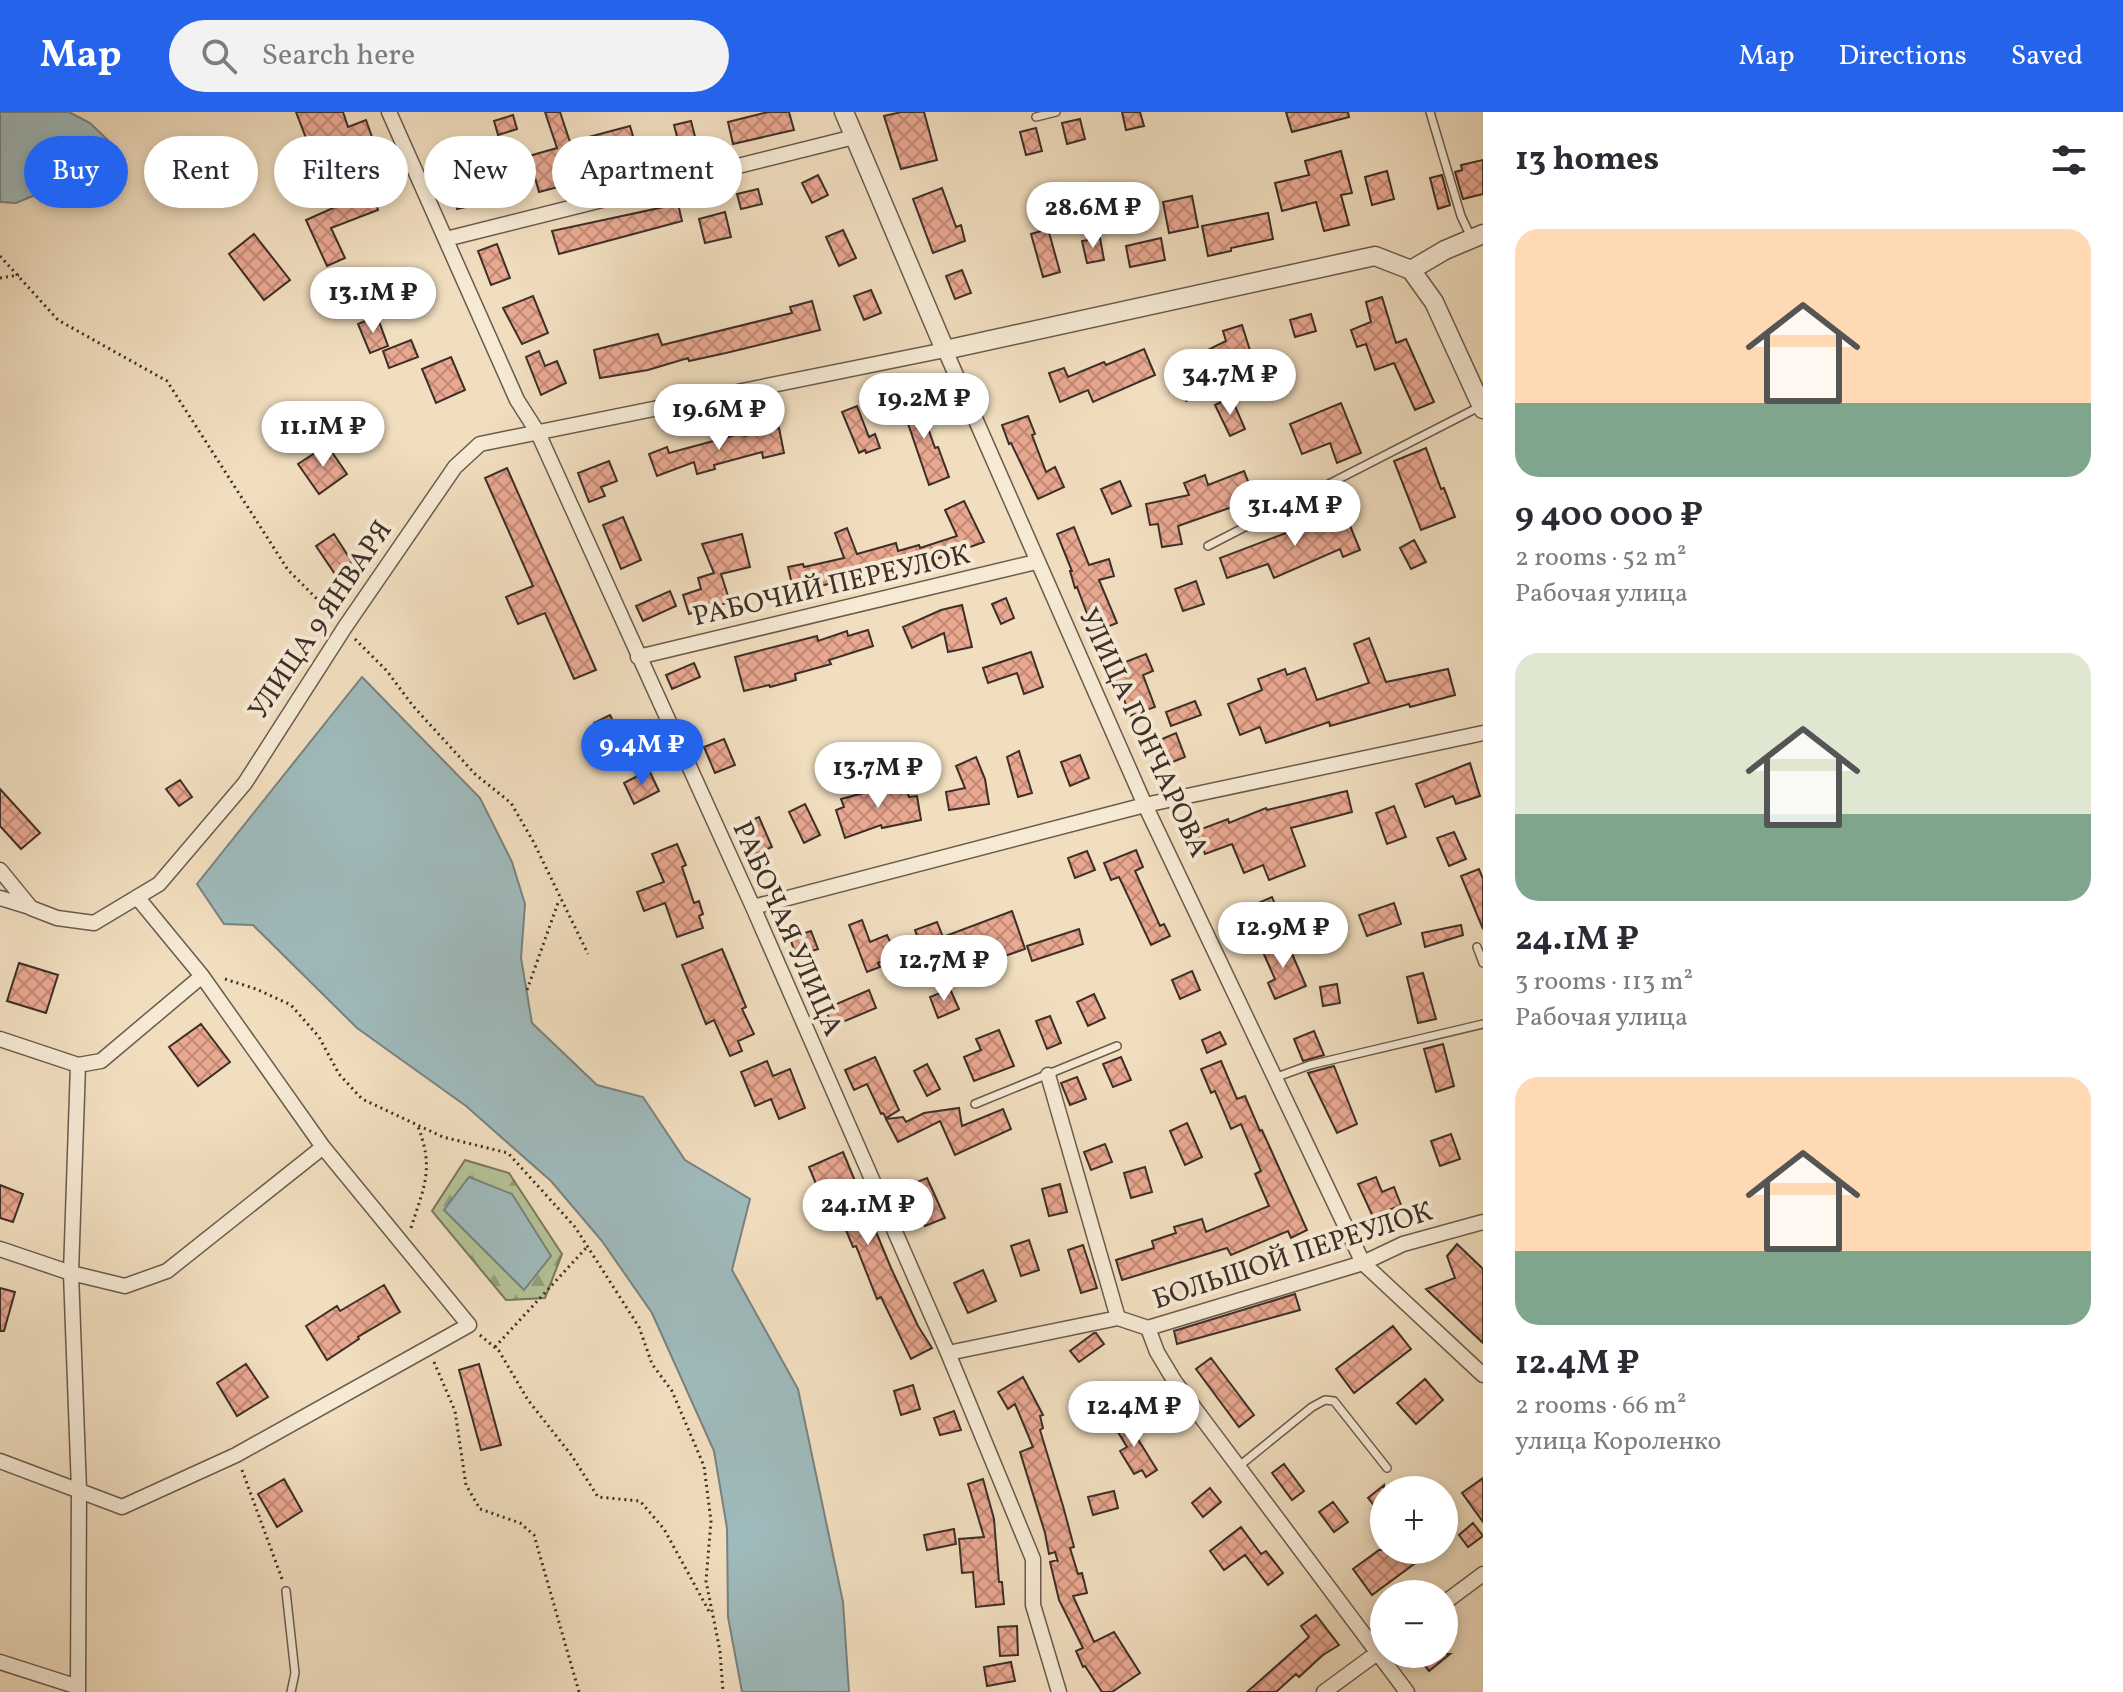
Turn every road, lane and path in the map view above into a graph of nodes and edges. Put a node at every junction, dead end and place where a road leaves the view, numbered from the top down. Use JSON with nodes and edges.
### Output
{"nodes":[{"id":1,"x":389,"y":112,"type":"edge"},
{"id":2,"x":844,"y":112,"type":"edge"},
{"id":3,"x":1056,"y":112,"type":"edge"},
{"id":4,"x":1430,"y":112,"type":"edge"},
{"id":5,"x":1036,"y":117,"type":"dead end"},
{"id":6,"x":854,"y":137,"type":"junction"},
{"id":7,"x":1477,"y":236,"type":"edge"},
{"id":8,"x":446,"y":239,"type":"junction"},
{"id":9,"x":0,"y":256,"type":"edge"},
{"id":10,"x":1411,"y":270,"type":"junction"},
{"id":11,"x":19,"y":275,"type":"junction"},
{"id":12,"x":0,"y":278,"type":"edge"},
{"id":13,"x":945,"y":350,"type":"junction"},
{"id":14,"x":1482,"y":408,"type":"edge"},
{"id":15,"x":538,"y":433,"type":"junction"},
{"id":16,"x":1208,"y":546,"type":"dead end"},
{"id":17,"x":1036,"y":562,"type":"junction"},
{"id":18,"x":345,"y":627,"type":"junction"},
{"id":19,"x":638,"y":657,"type":"junction"},
{"id":20,"x":1483,"y":733,"type":"edge"},
{"id":21,"x":1145,"y":805,"type":"junction"},
{"id":22,"x":0,"y":870,"type":"edge"},
{"id":23,"x":137,"y":897,"type":"junction"},
{"id":24,"x":0,"y":898,"type":"edge"},
{"id":25,"x":559,"y":900,"type":"junction"},
{"id":26,"x":31,"y":907,"type":"junction"},
{"id":27,"x":753,"y":907,"type":"junction"},
{"id":28,"x":1477,"y":947,"type":"dead end"},
{"id":29,"x":588,"y":954,"type":"dead end"},
{"id":30,"x":1483,"y":963,"type":"edge"},
{"id":31,"x":202,"y":976,"type":"junction"},
{"id":32,"x":527,"y":990,"type":"dead end"},
{"id":33,"x":1483,"y":1024,"type":"edge"},
{"id":34,"x":0,"y":1039,"type":"edge"},
{"id":35,"x":1117,"y":1046,"type":"dead end"},
{"id":36,"x":78,"y":1065,"type":"junction"},
{"id":37,"x":1048,"y":1075,"type":"junction"},
{"id":38,"x":1277,"y":1077,"type":"junction"},
{"id":39,"x":975,"y":1104,"type":"dead end"},
{"id":40,"x":417,"y":1124,"type":"junction"},
{"id":41,"x":323,"y":1147,"type":"junction"},
{"id":42,"x":1483,"y":1222,"type":"edge"},
{"id":43,"x":587,"y":1247,"type":"junction"},
{"id":44,"x":0,"y":1249,"type":"edge"},
{"id":45,"x":407,"y":1250,"type":"junction"},
{"id":46,"x":1363,"y":1263,"type":"junction"},
{"id":47,"x":71,"y":1273,"type":"junction"},
{"id":48,"x":1118,"y":1318,"type":"junction"},
{"id":49,"x":469,"y":1325,"type":"junction"},
{"id":50,"x":1148,"y":1328,"type":"junction"},
{"id":51,"x":428,"y":1346,"type":"junction"},
{"id":52,"x":495,"y":1348,"type":"junction"},
{"id":53,"x":948,"y":1353,"type":"junction"},
{"id":54,"x":1483,"y":1375,"type":"edge"},
{"id":55,"x":236,"y":1455,"type":"junction"},
{"id":56,"x":1,"y":1465,"type":"edge"},
{"id":57,"x":1238,"y":1467,"type":"junction"},
{"id":58,"x":1387,"y":1468,"type":"dead end"},
{"id":59,"x":79,"y":1490,"type":"junction"},
{"id":60,"x":1483,"y":1574,"type":"edge"},
{"id":61,"x":286,"y":1591,"type":"joint"},
{"id":62,"x":1458,"y":1593,"type":"edge"},
{"id":63,"x":714,"y":1621,"type":"junction"},
{"id":64,"x":1370,"y":1637,"type":"edge"},
{"id":65,"x":1370,"y":1658,"type":"edge"},
{"id":66,"x":0,"y":1662,"type":"edge"},
{"id":67,"x":1392,"y":1668,"type":"edge"},
{"id":68,"x":78,"y":1689,"type":"edge"},
{"id":69,"x":291,"y":1692,"type":"edge"},
{"id":70,"x":579,"y":1692,"type":"edge"},
{"id":71,"x":723,"y":1692,"type":"edge"},
{"id":72,"x":1059,"y":1692,"type":"edge"},
{"id":73,"x":1324,"y":1692,"type":"edge"},
{"id":74,"x":1407,"y":1692,"type":"edge"}],
"edges":[{"from":1,"to":8,"type":"street","name":"РАБОЧАЯ УЛИЦА"},
{"from":2,"to":6,"type":"street","name":"УЛИЦА ГОНЧАРОВА"},
{"from":3,"to":5,"type":"lane"},
{"from":4,"to":7,"type":"lane"},
{"from":6,"to":8,"type":"street"},
{"from":6,"to":13,"type":"street","name":"УЛИЦА ГОНЧАРОВА"},
{"from":7,"to":10,"type":"street"},
{"from":8,"to":15,"type":"street","name":"РАБОЧАЯ УЛИЦА"},
{"from":9,"to":11,"type":"path"},
{"from":10,"to":13,"type":"street","name":"УЛИЦА 9 ЯНВАРЯ"},
{"from":10,"to":14,"type":"street"},
{"from":11,"to":12,"type":"path"},
{"from":11,"to":18,"type":"path"},
{"from":13,"to":15,"type":"street","name":"УЛИЦА 9 ЯНВАРЯ"},
{"from":13,"to":17,"type":"street","name":"УЛИЦА ГОНЧАРОВА"},
{"from":14,"to":16,"type":"lane"},
{"from":15,"to":18,"type":"street","name":"УЛИЦА 9 ЯНВАРЯ"},
{"from":15,"to":19,"type":"street","name":"РАБОЧАЯ УЛИЦА"},
{"from":17,"to":19,"type":"street","name":"РАБОЧИЙ ПЕРЕУЛОК"},
{"from":17,"to":21,"type":"street","name":"УЛИЦА ГОНЧАРОВА"},
{"from":18,"to":23,"type":"street","name":"УЛИЦА 9 ЯНВАРЯ"},
{"from":18,"to":25,"type":"path"},
{"from":19,"to":27,"type":"street","name":"РАБОЧАЯ УЛИЦА"},
{"from":20,"to":21,"type":"street"},
{"from":21,"to":27,"type":"street"},
{"from":21,"to":38,"type":"street","name":"УЛИЦА ГОНЧАРОВА"},
{"from":22,"to":26,"type":"street"},
{"from":23,"to":26,"type":"street","name":"УЛИЦА 9 ЯНВАРЯ"},
{"from":23,"to":31,"type":"street"},
{"from":24,"to":26,"type":"street","name":"УЛИЦА 9 ЯНВАРЯ"},
{"from":25,"to":29,"type":"path"},
{"from":25,"to":32,"type":"path"},
{"from":27,"to":53,"type":"street","name":"РАБОЧАЯ УЛИЦА"},
{"from":28,"to":30,"type":"lane"},
{"from":31,"to":36,"type":"street"},
{"from":31,"to":40,"type":"path"},
{"from":31,"to":41,"type":"street"},
{"from":33,"to":38,"type":"lane"},
{"from":34,"to":36,"type":"street"},
{"from":35,"to":37,"type":"lane"},
{"from":36,"to":47,"type":"street"},
{"from":37,"to":39,"type":"lane"},
{"from":37,"to":48,"type":"street","name":"БОЛЬШОЙ ПЕРЕУЛОК"},
{"from":38,"to":46,"type":"street","name":"УЛИЦА ГОНЧАРОВА"},
{"from":40,"to":43,"type":"path"},
{"from":40,"to":45,"type":"path"},
{"from":41,"to":45,"type":"street"},
{"from":41,"to":47,"type":"street"},
{"from":42,"to":46,"type":"street","name":"БОЛЬШОЙ ПЕРЕУЛОК"},
{"from":43,"to":52,"type":"path"},
{"from":43,"to":63,"type":"path"},
{"from":44,"to":47,"type":"street"},
{"from":45,"to":49,"type":"street"},
{"from":46,"to":50,"type":"street","name":"БОЛЬШОЙ ПЕРЕУЛОК"},
{"from":46,"to":54,"type":"street","name":"УЛИЦА ГОНЧАРОВА"},
{"from":47,"to":59,"type":"street"},
{"from":48,"to":50,"type":"street","name":"БОЛЬШОЙ ПЕРЕУЛОК"},
{"from":48,"to":53,"type":"street","name":"БОЛЬШОЙ ПЕРЕУЛОК"},
{"from":49,"to":51,"type":"street"},
{"from":49,"to":52,"type":"path"},
{"from":50,"to":57,"type":"street"},
{"from":51,"to":55,"type":"street"},
{"from":51,"to":70,"type":"path"},
{"from":52,"to":63,"type":"path"},
{"from":53,"to":72,"type":"street","name":"РАБОЧАЯ УЛИЦА"},
{"from":55,"to":59,"type":"street"},
{"from":55,"to":61,"type":"path"},
{"from":56,"to":59,"type":"street"},
{"from":57,"to":58,"type":"lane"},
{"from":57,"to":64,"type":"street"},
{"from":59,"to":68,"type":"street"},
{"from":60,"to":62,"type":"street"},
{"from":61,"to":69,"type":"lane"},
{"from":63,"to":71,"type":"path"},
{"from":65,"to":73,"type":"street"},
{"from":66,"to":68,"type":"street"},
{"from":67,"to":74,"type":"street"}]}
